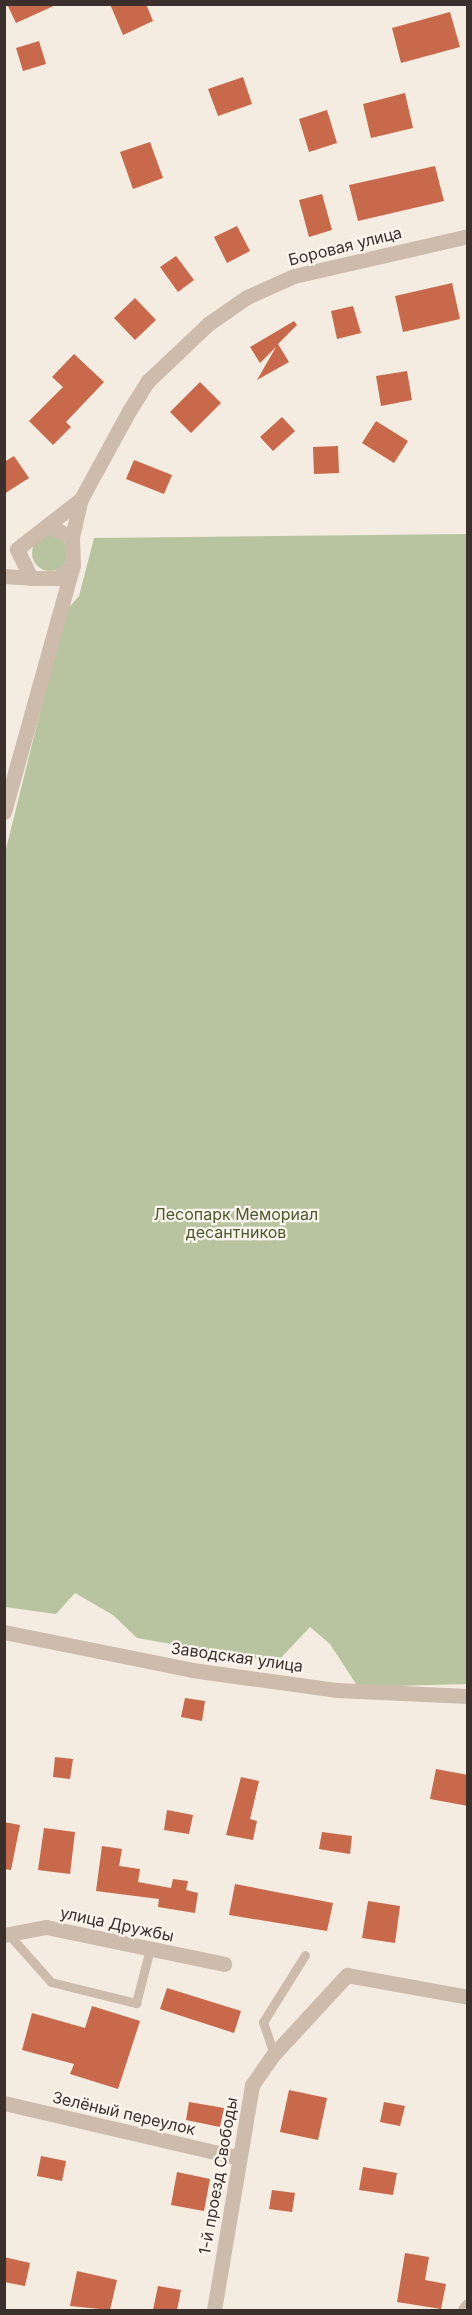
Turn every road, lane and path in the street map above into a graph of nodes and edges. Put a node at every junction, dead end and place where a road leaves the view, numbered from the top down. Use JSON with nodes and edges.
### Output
{"nodes":[{"id":1,"x":468,"y":236,"type":"edge"},
{"id":2,"x":81,"y":499,"type":"junction"},
{"id":3,"x":50,"y":526,"type":"junction"},
{"id":4,"x":72,"y":537,"type":"junction"},
{"id":5,"x":11,"y":553,"type":"edge"},
{"id":6,"x":73,"y":565,"type":"junction"},
{"id":7,"x":4,"y":576,"type":"edge"},
{"id":8,"x":37,"y":579,"type":"junction"},
{"id":9,"x":64,"y":594,"type":"junction"},
{"id":10,"x":4,"y":812,"type":"edge"},
{"id":11,"x":4,"y":1632,"type":"edge"},
{"id":12,"x":468,"y":1696,"type":"edge"},
{"id":13,"x":8,"y":1936,"type":"edge"},
{"id":14,"x":150,"y":1949,"type":"junction"},
{"id":15,"x":305,"y":1955,"type":"dead end"},
{"id":16,"x":224,"y":1964,"type":"dead end"},
{"id":17,"x":468,"y":1997,"type":"edge"},
{"id":18,"x":274,"y":2054,"type":"junction"},
{"id":19,"x":4,"y":2103,"type":"edge"},
{"id":20,"x":236,"y":2157,"type":"junction"},
{"id":21,"x":468,"y":2306,"type":"edge"},
{"id":22,"x":214,"y":2310,"type":"edge"},
{"id":23,"x":465,"y":2310,"type":"edge"}],
"edges":[{"from":1,"to":2,"type":"street","name":"Боровая улица"},
{"from":2,"to":3,"type":"street","name":"Боровая улица"},
{"from":2,"to":4,"type":"street","name":"Боровая улица"},
{"from":3,"to":4,"type":"street"},
{"from":3,"to":5,"type":"street","name":"Боровая улица"},
{"from":4,"to":6,"type":"street","name":"Боровая улица"},
{"from":5,"to":8,"type":"street"},
{"from":6,"to":8,"type":"street"},
{"from":6,"to":9,"type":"street"},
{"from":7,"to":8,"type":"street"},
{"from":8,"to":9,"type":"street"},
{"from":9,"to":10,"type":"street"},
{"from":11,"to":12,"type":"street","name":"Заводская улица"},
{"from":13,"to":14,"type":"street","name":"улица Дружбы"},
{"from":13,"to":14,"type":"lane"},
{"from":14,"to":16,"type":"street","name":"улица Дружбы"},
{"from":15,"to":18,"type":"lane"},
{"from":17,"to":18,"type":"street","name":"1-й проезд Свободы"},
{"from":18,"to":20,"type":"street","name":"1-й проезд Свободы"},
{"from":19,"to":20,"type":"street","name":"Зелёный переулок"},
{"from":20,"to":22,"type":"street","name":"1-й проезд Свободы"},
{"from":21,"to":23,"type":"street"}]}
